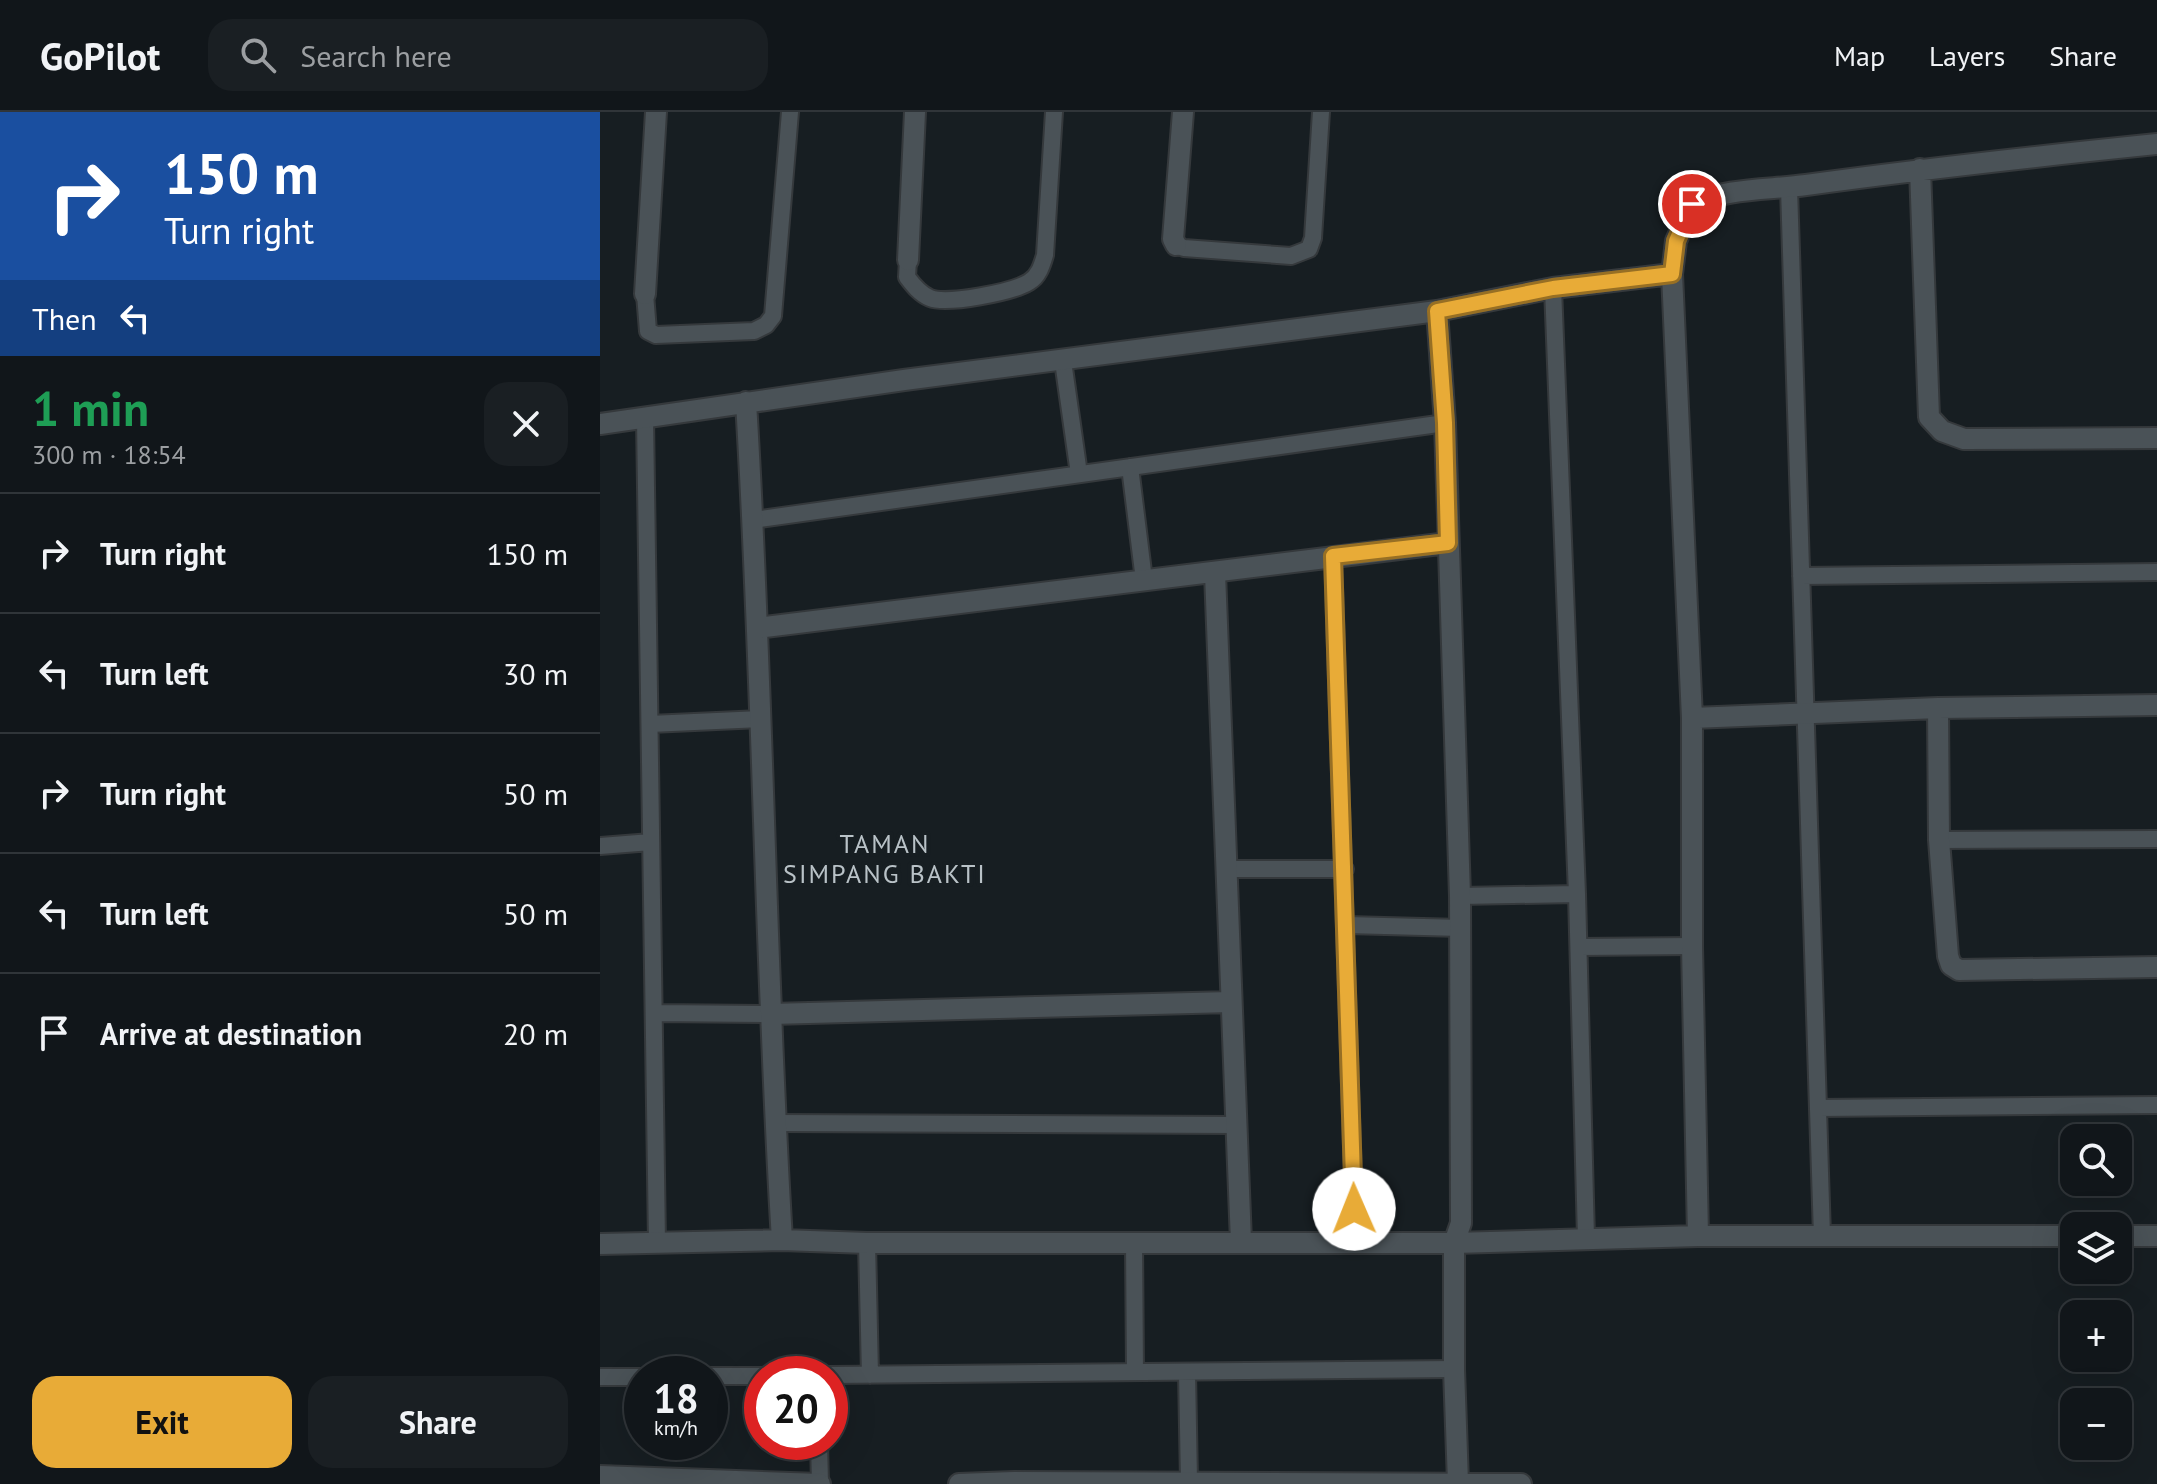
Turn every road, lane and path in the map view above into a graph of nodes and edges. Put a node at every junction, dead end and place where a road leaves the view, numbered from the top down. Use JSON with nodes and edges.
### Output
{"nodes":[{"id":1,"x":656,"y":112,"type":"edge"},
{"id":2,"x":790,"y":112,"type":"edge"},
{"id":3,"x":915,"y":112,"type":"edge"},
{"id":4,"x":1054,"y":112,"type":"edge"},
{"id":5,"x":1183,"y":112,"type":"edge"},
{"id":6,"x":1321,"y":112,"type":"edge"},
{"id":7,"x":2157,"y":144,"type":"edge"},
{"id":8,"x":1920,"y":169,"type":"junction"},
{"id":9,"x":1789,"y":188,"type":"junction"},
{"id":10,"x":1176,"y":245,"type":"joint"},
{"id":11,"x":908,"y":260,"type":"joint"},
{"id":12,"x":1672,"y":274,"type":"junction"},
{"id":13,"x":1553,"y":288,"type":"junction"},
{"id":14,"x":645,"y":294,"type":"joint"},
{"id":15,"x":1437,"y":311,"type":"junction"},
{"id":16,"x":1063,"y":361,"type":"junction"},
{"id":17,"x":746,"y":402,"type":"junction"},
{"id":18,"x":645,"y":418,"type":"junction"},
{"id":19,"x":1445,"y":423,"type":"junction"},
{"id":20,"x":600,"y":424,"type":"edge"},
{"id":21,"x":2157,"y":438,"type":"edge"},
{"id":22,"x":1130,"y":467,"type":"junction"},
{"id":23,"x":1079,"y":474,"type":"junction"},
{"id":24,"x":753,"y":520,"type":"junction"},
{"id":25,"x":1448,"y":543,"type":"junction"},
{"id":26,"x":1333,"y":556,"type":"junction"},
{"id":27,"x":2157,"y":572,"type":"edge"},
{"id":28,"x":1215,"y":573,"type":"junction"},
{"id":29,"x":1801,"y":576,"type":"junction"},
{"id":30,"x":1144,"y":580,"type":"junction"},
{"id":31,"x":757,"y":628,"type":"junction"},
{"id":32,"x":2157,"y":705,"type":"edge"},
{"id":33,"x":1938,"y":708,"type":"junction"},
{"id":34,"x":1807,"y":712,"type":"junction"},
{"id":35,"x":1692,"y":718,"type":"junction"},
{"id":36,"x":761,"y":719,"type":"junction"},
{"id":37,"x":650,"y":724,"type":"junction"},
{"id":38,"x":2157,"y":839,"type":"edge"},
{"id":39,"x":1939,"y":840,"type":"junction"},
{"id":40,"x":651,"y":842,"type":"junction"},
{"id":41,"x":600,"y":846,"type":"edge"},
{"id":42,"x":1227,"y":869,"type":"junction"},
{"id":43,"x":1345,"y":869,"type":"junction"},
{"id":44,"x":1577,"y":894,"type":"junction"},
{"id":45,"x":1460,"y":896,"type":"junction"},
{"id":46,"x":1347,"y":925,"type":"junction"},
{"id":47,"x":1461,"y":928,"type":"junction"},
{"id":48,"x":1692,"y":946,"type":"junction"},
{"id":49,"x":1579,"y":947,"type":"junction"},
{"id":50,"x":2157,"y":967,"type":"edge"},
{"id":51,"x":1231,"y":1002,"type":"junction"},
{"id":52,"x":654,"y":1013,"type":"junction"},
{"id":53,"x":771,"y":1014,"type":"junction"},
{"id":54,"x":2157,"y":1105,"type":"edge"},
{"id":55,"x":1818,"y":1108,"type":"junction"},
{"id":56,"x":775,"y":1123,"type":"junction"},
{"id":57,"x":1235,"y":1125,"type":"junction"},
{"id":58,"x":1698,"y":1236,"type":"junction"},
{"id":59,"x":1822,"y":1236,"type":"junction"},
{"id":60,"x":2060,"y":1236,"type":"edge"},
{"id":61,"x":2132,"y":1236,"type":"edge"},
{"id":62,"x":2157,"y":1236,"type":"edge"},
{"id":63,"x":1586,"y":1238,"type":"junction"},
{"id":64,"x":782,"y":1240,"type":"junction"},
{"id":65,"x":1134,"y":1241,"type":"junction"},
{"id":66,"x":1355,"y":1241,"type":"junction"},
{"id":67,"x":1241,"y":1242,"type":"junction"},
{"id":68,"x":657,"y":1243,"type":"junction"},
{"id":69,"x":867,"y":1243,"type":"junction"},
{"id":70,"x":1454,"y":1243,"type":"junction"},
{"id":71,"x":600,"y":1244,"type":"edge"},
{"id":72,"x":1454,"y":1369,"type":"junction"},
{"id":73,"x":1135,"y":1372,"type":"junction"},
{"id":74,"x":1187,"y":1372,"type":"junction"},
{"id":75,"x":848,"y":1375,"type":"edge"},
{"id":76,"x":870,"y":1375,"type":"junction"},
{"id":77,"x":600,"y":1377,"type":"edge"},
{"id":78,"x":624,"y":1377,"type":"edge"},
{"id":79,"x":819,"y":1460,"type":"edge"},
{"id":80,"x":600,"y":1476,"type":"edge"},
{"id":81,"x":1189,"y":1482,"type":"junction"},
{"id":82,"x":1014,"y":1483,"type":"edge"},
{"id":83,"x":1458,"y":1483,"type":"edge"},
{"id":84,"x":820,"y":1484,"type":"edge"},
{"id":85,"x":959,"y":1484,"type":"edge"},
{"id":86,"x":1125,"y":1484,"type":"edge"},
{"id":87,"x":1521,"y":1484,"type":"edge"}],
"edges":[{"from":1,"to":14,"type":"street"},
{"from":2,"to":14,"type":"lane"},
{"from":3,"to":11,"type":"street"},
{"from":4,"to":11,"type":"lane"},
{"from":5,"to":10,"type":"street"},
{"from":6,"to":10,"type":"lane"},
{"from":7,"to":8,"type":"street"},
{"from":8,"to":9,"type":"street"},
{"from":8,"to":21,"type":"street"},
{"from":9,"to":12,"type":"street"},
{"from":9,"to":29,"type":"lane"},
{"from":12,"to":13,"type":"street"},
{"from":12,"to":35,"type":"street"},
{"from":13,"to":15,"type":"street"},
{"from":13,"to":44,"type":"lane"},
{"from":15,"to":16,"type":"street"},
{"from":15,"to":19,"type":"street"},
{"from":16,"to":17,"type":"street"},
{"from":16,"to":23,"type":"lane"},
{"from":17,"to":18,"type":"street"},
{"from":17,"to":24,"type":"street"},
{"from":18,"to":20,"type":"street"},
{"from":18,"to":37,"type":"lane"},
{"from":19,"to":22,"type":"lane"},
{"from":19,"to":25,"type":"street"},
{"from":22,"to":23,"type":"lane"},
{"from":22,"to":30,"type":"lane"},
{"from":23,"to":24,"type":"lane"},
{"from":24,"to":31,"type":"street"},
{"from":25,"to":26,"type":"street"},
{"from":25,"to":45,"type":"street"},
{"from":26,"to":28,"type":"street"},
{"from":26,"to":43,"type":"lane"},
{"from":27,"to":29,"type":"lane"},
{"from":28,"to":30,"type":"street"},
{"from":28,"to":42,"type":"street"},
{"from":29,"to":34,"type":"lane"},
{"from":30,"to":31,"type":"street"},
{"from":31,"to":36,"type":"street"},
{"from":32,"to":33,"type":"street"},
{"from":33,"to":34,"type":"street"},
{"from":33,"to":39,"type":"street"},
{"from":34,"to":35,"type":"street"},
{"from":34,"to":55,"type":"lane"},
{"from":35,"to":48,"type":"street"},
{"from":36,"to":37,"type":"lane"},
{"from":36,"to":53,"type":"street"},
{"from":37,"to":40,"type":"lane"},
{"from":38,"to":39,"type":"lane"},
{"from":39,"to":50,"type":"street"},
{"from":40,"to":41,"type":"lane"},
{"from":40,"to":52,"type":"lane"},
{"from":42,"to":43,"type":"lane"},
{"from":42,"to":51,"type":"street"},
{"from":43,"to":46,"type":"lane"},
{"from":44,"to":45,"type":"lane"},
{"from":44,"to":49,"type":"lane"},
{"from":45,"to":47,"type":"street"},
{"from":46,"to":47,"type":"lane"},
{"from":46,"to":66,"type":"lane"},
{"from":47,"to":70,"type":"street"},
{"from":48,"to":49,"type":"lane"},
{"from":48,"to":58,"type":"street"},
{"from":49,"to":63,"type":"lane"},
{"from":51,"to":53,"type":"street"},
{"from":51,"to":57,"type":"street"},
{"from":52,"to":53,"type":"lane"},
{"from":52,"to":68,"type":"lane"},
{"from":53,"to":56,"type":"street"},
{"from":54,"to":55,"type":"lane"},
{"from":55,"to":59,"type":"lane"},
{"from":56,"to":57,"type":"lane"},
{"from":56,"to":64,"type":"street"},
{"from":57,"to":67,"type":"street"},
{"from":58,"to":59,"type":"street"},
{"from":58,"to":63,"type":"street"},
{"from":59,"to":60,"type":"street"},
{"from":61,"to":62,"type":"street"},
{"from":63,"to":70,"type":"street"},
{"from":64,"to":68,"type":"street"},
{"from":64,"to":69,"type":"street"},
{"from":65,"to":67,"type":"street"},
{"from":65,"to":69,"type":"street"},
{"from":65,"to":73,"type":"lane"},
{"from":66,"to":67,"type":"street"},
{"from":66,"to":70,"type":"street"},
{"from":68,"to":71,"type":"street"},
{"from":69,"to":76,"type":"lane"},
{"from":70,"to":72,"type":"street"},
{"from":72,"to":74,"type":"lane"},
{"from":72,"to":83,"type":"street"},
{"from":73,"to":74,"type":"lane"},
{"from":73,"to":76,"type":"lane"},
{"from":74,"to":81,"type":"lane"},
{"from":75,"to":76,"type":"lane"},
{"from":77,"to":78,"type":"lane"},
{"from":79,"to":84,"type":"lane"},
{"from":80,"to":84,"type":"street"},
{"from":81,"to":83,"type":"street"},
{"from":81,"to":86,"type":"street"},
{"from":82,"to":85,"type":"street"},
{"from":82,"to":86,"type":"street"},
{"from":83,"to":87,"type":"street"}]}
